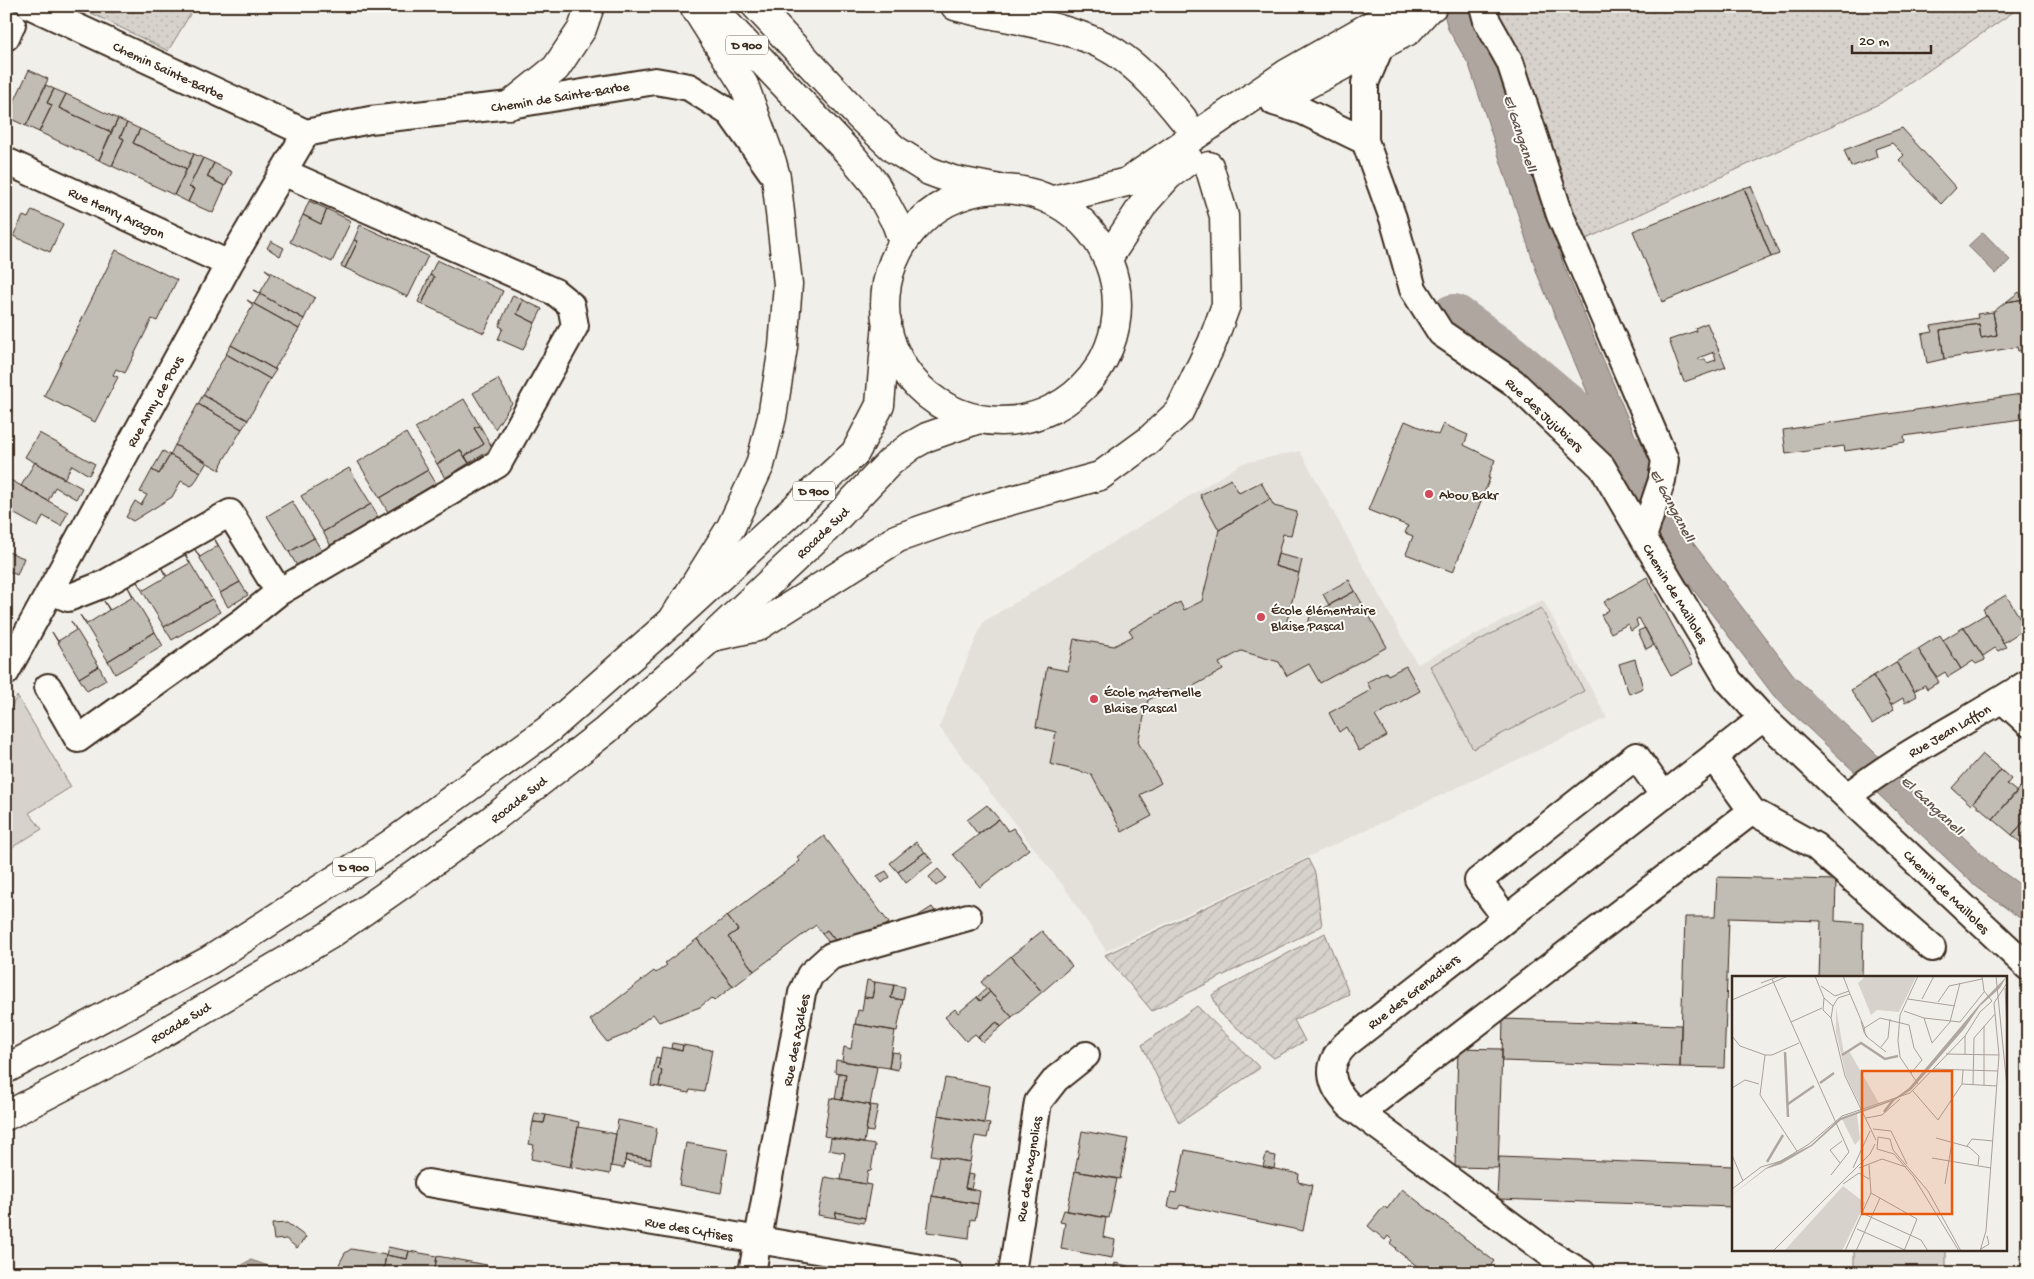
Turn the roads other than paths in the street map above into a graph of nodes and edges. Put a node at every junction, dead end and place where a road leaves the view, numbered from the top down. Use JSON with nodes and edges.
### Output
{"nodes":[{"id":1,"x":31,"y":6,"type":"edge"},
{"id":2,"x":590,"y":6,"type":"edge"},
{"id":3,"x":694,"y":6,"type":"edge"},
{"id":4,"x":710,"y":6,"type":"edge"},
{"id":5,"x":756,"y":6,"type":"edge"},
{"id":6,"x":955,"y":6,"type":"edge"},
{"id":7,"x":1482,"y":6,"type":"edge"},
{"id":8,"x":1430,"y":7,"type":"edge"},
{"id":9,"x":1382,"y":45,"type":"junction"},
{"id":10,"x":1274,"y":102,"type":"junction"},
{"id":11,"x":510,"y":105,"type":"junction"},
{"id":12,"x":1183,"y":119,"type":"dead end"},
{"id":13,"x":306,"y":133,"type":"junction"},
{"id":14,"x":1365,"y":141,"type":"junction"},
{"id":15,"x":6,"y":161,"type":"edge"},
{"id":16,"x":1209,"y":166,"type":"dead end"},
{"id":17,"x":1164,"y":168,"type":"junction"},
{"id":18,"x":282,"y":172,"type":"junction"},
{"id":19,"x":776,"y":177,"type":"junction"},
{"id":20,"x":995,"y":188,"type":"junction"},
{"id":21,"x":1053,"y":200,"type":"junction"},
{"id":22,"x":903,"y":242,"type":"junction"},
{"id":23,"x":1108,"y":258,"type":"junction"},
{"id":24,"x":229,"y":264,"type":"junction"},
{"id":25,"x":887,"y":322,"type":"junction"},
{"id":26,"x":979,"y":419,"type":"junction"},
{"id":27,"x":1644,"y":532,"type":"junction"},
{"id":28,"x":51,"y":591,"type":"junction"},
{"id":29,"x":279,"y":592,"type":"junction"},
{"id":30,"x":672,"y":621,"type":"junction"},
{"id":31,"x":712,"y":637,"type":"junction"},
{"id":32,"x":6,"y":672,"type":"edge"},
{"id":33,"x":2028,"y":683,"type":"edge"},
{"id":34,"x":48,"y":687,"type":"dead end"},
{"id":35,"x":2003,"y":700,"type":"junction"},
{"id":36,"x":1763,"y":718,"type":"junction"},
{"id":37,"x":2028,"y":723,"type":"edge"},
{"id":38,"x":1713,"y":757,"type":"junction"},
{"id":39,"x":1856,"y":790,"type":"junction"},
{"id":40,"x":1664,"y":796,"type":"junction"},
{"id":41,"x":1752,"y":812,"type":"junction"},
{"id":42,"x":968,"y":918,"type":"dead end"},
{"id":43,"x":1506,"y":918,"type":"junction"},
{"id":44,"x":1932,"y":948,"type":"dead end"},
{"id":45,"x":2028,"y":967,"type":"edge"},
{"id":46,"x":1086,"y":1055,"type":"dead end"},
{"id":47,"x":6,"y":1069,"type":"edge"},
{"id":48,"x":1360,"y":1113,"type":"junction"},
{"id":49,"x":6,"y":1116,"type":"edge"},
{"id":50,"x":428,"y":1183,"type":"dead end"},
{"id":51,"x":757,"y":1239,"type":"junction"},
{"id":52,"x":752,"y":1273,"type":"edge"},
{"id":53,"x":950,"y":1273,"type":"edge"},
{"id":54,"x":1012,"y":1273,"type":"edge"},
{"id":55,"x":1582,"y":1273,"type":"edge"}],
"edges":[{"from":1,"to":13,"type":"street","name":"Chemin Sainte-Barbe"},
{"from":2,"to":11,"type":"main road"},
{"from":3,"to":19,"type":"main road"},
{"from":4,"to":22,"type":"main road","number":"D 900"},
{"from":5,"to":20,"type":"main road","number":"D 900"},
{"from":6,"to":12,"type":"main road"},
{"from":7,"to":27,"type":"street","name":"Chemin de Mailloles"},
{"from":8,"to":9,"type":"main road"},
{"from":8,"to":17,"type":"main road"},
{"from":9,"to":10,"type":"main road"},
{"from":9,"to":14,"type":"street","name":"Rue des Jujubiers"},
{"from":10,"to":14,"type":"street"},
{"from":10,"to":17,"type":"main road"},
{"from":11,"to":13,"type":"street","name":"Chemin de Sainte-Barbe"},
{"from":11,"to":19,"type":"street","name":"Chemin de Sainte-Barbe"},
{"from":13,"to":18,"type":"street","name":"Rue Anny de Pous"},
{"from":14,"to":27,"type":"street","name":"Rue des Jujubiers"},
{"from":15,"to":24,"type":"street","name":"Rue Henry Aragon"},
{"from":16,"to":31,"type":"main road"},
{"from":17,"to":21,"type":"main road"},
{"from":17,"to":23,"type":"main road"},
{"from":18,"to":24,"type":"street","name":"Rue Anny de Pous"},
{"from":18,"to":29,"type":"street"},
{"from":19,"to":30,"type":"main road"},
{"from":20,"to":21,"type":"main road"},
{"from":20,"to":22,"type":"main road"},
{"from":21,"to":23,"type":"main road"},
{"from":22,"to":25,"type":"main road"},
{"from":23,"to":26,"type":"main road"},
{"from":24,"to":28,"type":"street","name":"Rue Anny de Pous"},
{"from":25,"to":26,"type":"main road"},
{"from":25,"to":30,"type":"main road","number":"D 900"},
{"from":26,"to":31,"type":"main road","name":"Rocade Sud","number":"D 900"},
{"from":27,"to":36,"type":"street","name":"Chemin de Mailloles"},
{"from":28,"to":29,"type":"street"},
{"from":28,"to":32,"type":"street","name":"Rue Anny de Pous"},
{"from":29,"to":34,"type":"street"},
{"from":30,"to":47,"type":"main road","number":"D 900"},
{"from":31,"to":49,"type":"main road","name":"Rocade Sud","number":"D 900"},
{"from":33,"to":35,"type":"street","name":"Rue Jean Laffon"},
{"from":35,"to":37,"type":"street"},
{"from":35,"to":39,"type":"street","name":"Rue Jean Laffon"},
{"from":36,"to":38,"type":"street","name":"Rue des Grenadiers"},
{"from":36,"to":39,"type":"street","name":"Chemin de Mailloles"},
{"from":38,"to":40,"type":"street","name":"Rue des Grenadiers"},
{"from":38,"to":41,"type":"street"},
{"from":39,"to":45,"type":"street","name":"Chemin de Mailloles"},
{"from":40,"to":43,"type":"street","name":"Rue des Grenadiers"},
{"from":40,"to":43,"type":"street"},
{"from":41,"to":44,"type":"street"},
{"from":41,"to":48,"type":"street"},
{"from":42,"to":51,"type":"street","name":"Rue des Azalées"},
{"from":43,"to":48,"type":"street","name":"Rue des Grenadiers"},
{"from":46,"to":54,"type":"street","name":"Rue des Magnolias"},
{"from":48,"to":55,"type":"street","name":"Rue des Grenadiers"},
{"from":50,"to":51,"type":"street","name":"Rue des Cytises"},
{"from":51,"to":52,"type":"street","name":"Rue des Azalées"},
{"from":51,"to":53,"type":"street","name":"Rue des Cytises"}]}
